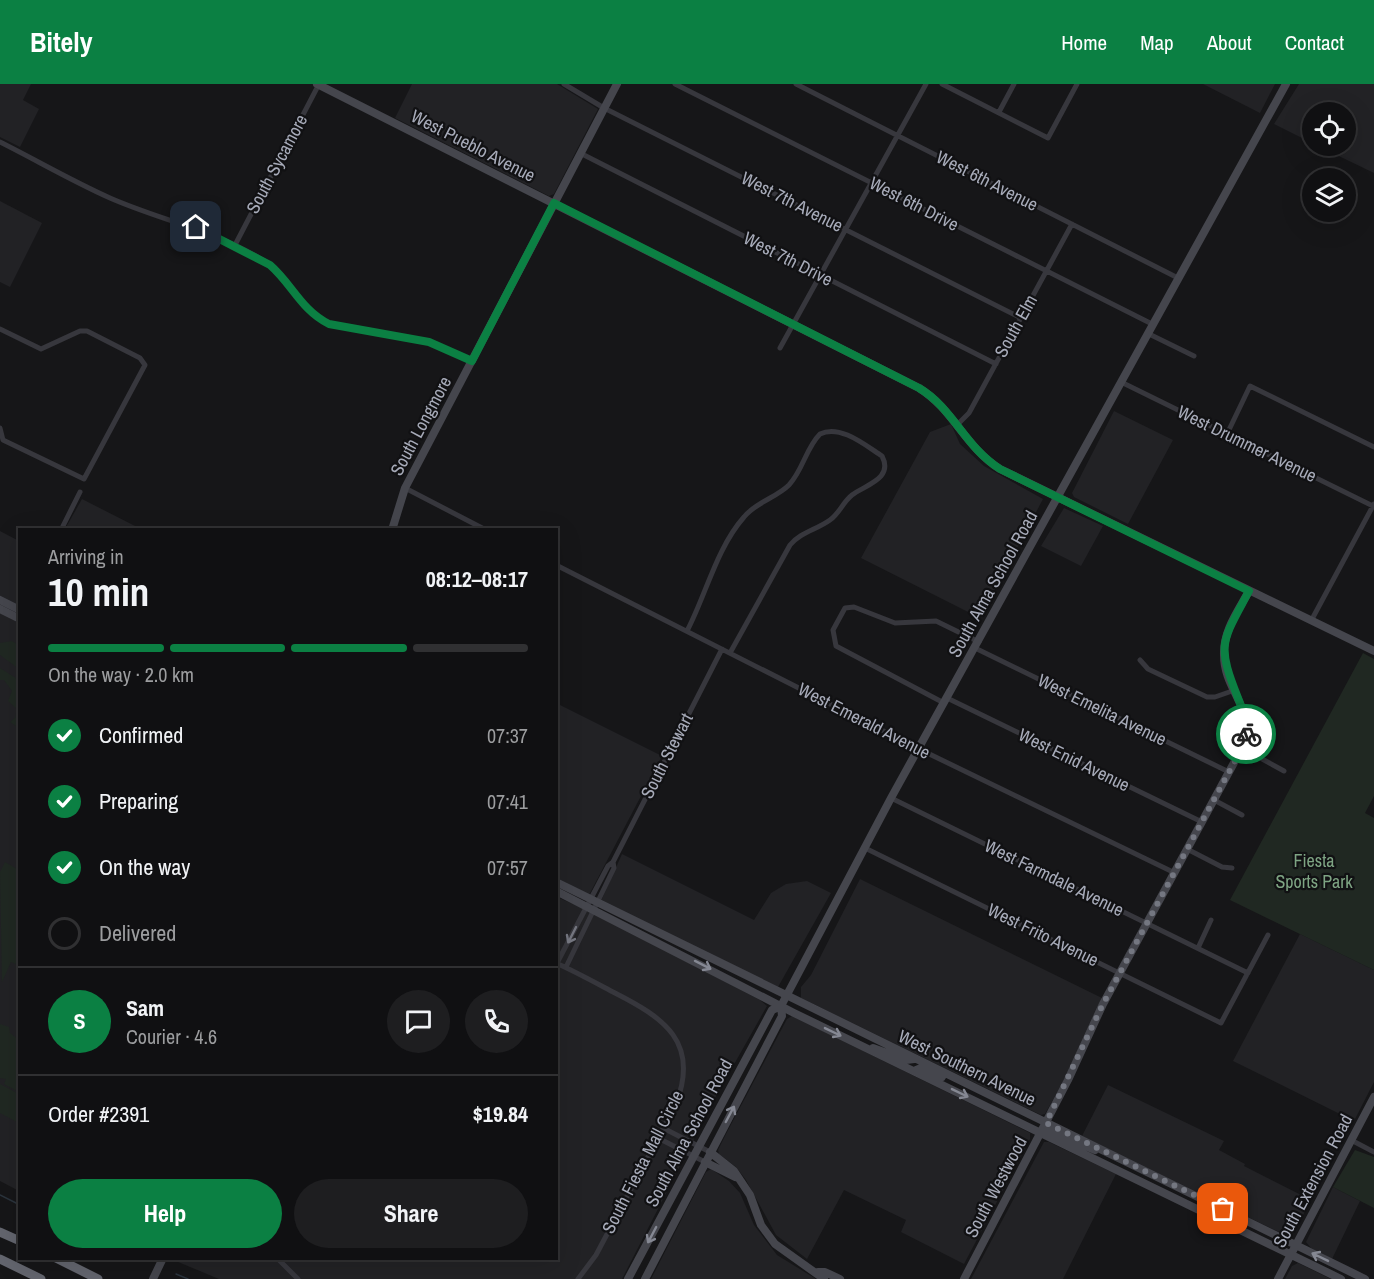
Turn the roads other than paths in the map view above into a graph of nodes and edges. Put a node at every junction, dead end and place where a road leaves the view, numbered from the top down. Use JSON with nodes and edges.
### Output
{"nodes":[{"id":1,"x":318,"y":84,"type":"edge"},
{"id":2,"x":564,"y":84,"type":"edge"},
{"id":3,"x":616,"y":84,"type":"edge"},
{"id":4,"x":675,"y":84,"type":"edge"},
{"id":5,"x":796,"y":84,"type":"edge"},
{"id":6,"x":926,"y":84,"type":"edge"},
{"id":7,"x":942,"y":84,"type":"edge"},
{"id":8,"x":1014,"y":84,"type":"edge"},
{"id":9,"x":1077,"y":84,"type":"edge"},
{"id":10,"x":1286,"y":84,"type":"edge"},
{"id":11,"x":950,"y":86,"type":"edge"},
{"id":12,"x":604,"y":108,"type":"junction"},
{"id":13,"x":999,"y":112,"type":"junction"},
{"id":14,"x":897,"y":135,"type":"junction"},
{"id":15,"x":0,"y":142,"type":"edge"},
{"id":16,"x":580,"y":153,"type":"junction"},
{"id":17,"x":871,"y":183,"type":"junction"},
{"id":18,"x":554,"y":203,"type":"junction"},
{"id":19,"x":1072,"y":224,"type":"junction"},
{"id":20,"x":846,"y":230,"type":"junction"},
{"id":21,"x":235,"y":245,"type":"junction"},
{"id":22,"x":1047,"y":271,"type":"junction"},
{"id":23,"x":820,"y":275,"type":"junction"},
{"id":24,"x":1178,"y":278,"type":"junction"},
{"id":25,"x":1021,"y":318,"type":"junction"},
{"id":26,"x":793,"y":324,"type":"junction"},
{"id":27,"x":1152,"y":324,"type":"junction"},
{"id":28,"x":0,"y":328,"type":"edge"},
{"id":29,"x":1147,"y":333,"type":"junction"},
{"id":30,"x":780,"y":348,"type":"dead end"},
{"id":31,"x":1194,"y":356,"type":"dead end"},
{"id":32,"x":472,"y":361,"type":"junction"},
{"id":33,"x":996,"y":364,"type":"junction"},
{"id":34,"x":1121,"y":382,"type":"junction"},
{"id":35,"x":957,"y":425,"type":"junction"},
{"id":36,"x":0,"y":428,"type":"edge"},
{"id":37,"x":1227,"y":434,"type":"junction"},
{"id":38,"x":1374,"y":447,"type":"edge"},
{"id":39,"x":405,"y":488,"type":"junction"},
{"id":40,"x":80,"y":492,"type":"dead end"},
{"id":41,"x":1057,"y":497,"type":"junction"},
{"id":42,"x":1373,"y":505,"type":"edge"},
{"id":43,"x":62,"y":528,"type":"edge"},
{"id":44,"x":392,"y":528,"type":"edge"},
{"id":45,"x":482,"y":528,"type":"edge"},
{"id":46,"x":558,"y":566,"type":"edge"},
{"id":47,"x":1249,"y":591,"type":"junction"},
{"id":48,"x":0,"y":600,"type":"edge"},
{"id":49,"x":0,"y":609,"type":"edge"},
{"id":50,"x":18,"y":614,"type":"edge"},
{"id":51,"x":18,"y":615,"type":"edge"},
{"id":52,"x":839,"y":618,"type":"joint"},
{"id":53,"x":1311,"y":621,"type":"junction"},
{"id":54,"x":687,"y":631,"type":"junction"},
{"id":55,"x":977,"y":645,"type":"junction"},
{"id":56,"x":722,"y":649,"type":"junction"},
{"id":57,"x":1374,"y":651,"type":"edge"},
{"id":58,"x":730,"y":653,"type":"junction"},
{"id":59,"x":1140,"y":660,"type":"dead end"},
{"id":60,"x":1235,"y":690,"type":"junction"},
{"id":61,"x":946,"y":701,"type":"junction"},
{"id":62,"x":1242,"y":748,"type":"junction"},
{"id":63,"x":919,"y":749,"type":"junction"},
{"id":64,"x":1284,"y":771,"type":"dead end"},
{"id":65,"x":1229,"y":772,"type":"junction"},
{"id":66,"x":891,"y":798,"type":"junction"},
{"id":67,"x":1214,"y":800,"type":"junction"},
{"id":68,"x":1242,"y":815,"type":"dead end"},
{"id":69,"x":1202,"y":822,"type":"junction"},
{"id":70,"x":865,"y":848,"type":"junction"},
{"id":71,"x":1187,"y":849,"type":"junction"},
{"id":72,"x":1232,"y":868,"type":"dead end"},
{"id":73,"x":1175,"y":873,"type":"junction"},
{"id":74,"x":558,"y":883,"type":"edge"},
{"id":75,"x":558,"y":892,"type":"edge"},
{"id":76,"x":593,"y":905,"type":"junction"},
{"id":77,"x":1211,"y":920,"type":"dead end"},
{"id":78,"x":1147,"y":923,"type":"junction"},
{"id":79,"x":1268,"y":935,"type":"dead end"},
{"id":80,"x":1197,"y":948,"type":"junction"},
{"id":81,"x":558,"y":961,"type":"edge"},
{"id":82,"x":558,"y":963,"type":"edge"},
{"id":83,"x":566,"y":967,"type":"junction"},
{"id":84,"x":1120,"y":973,"type":"junction"},
{"id":85,"x":1248,"y":973,"type":"junction"},
{"id":86,"x":786,"y":996,"type":"junction"},
{"id":87,"x":781,"y":1006,"type":"junction"},
{"id":88,"x":862,"y":1046,"type":"junction"},
{"id":89,"x":915,"y":1059,"type":"junction"},
{"id":90,"x":914,"y":1071,"type":"junction"},
{"id":91,"x":966,"y":1084,"type":"junction"},
{"id":92,"x":1374,"y":1097,"type":"edge"},
{"id":93,"x":989,"y":1107,"type":"junction"},
{"id":94,"x":1046,"y":1123,"type":"junction"},
{"id":95,"x":663,"y":1128,"type":"junction"},
{"id":96,"x":1041,"y":1132,"type":"junction"},
{"id":97,"x":658,"y":1138,"type":"junction"},
{"id":98,"x":1351,"y":1140,"type":"junction"},
{"id":99,"x":699,"y":1146,"type":"junction"},
{"id":100,"x":1103,"y":1150,"type":"junction"},
{"id":101,"x":710,"y":1152,"type":"junction"},
{"id":102,"x":1374,"y":1152,"type":"edge"},
{"id":103,"x":694,"y":1156,"type":"junction"},
{"id":104,"x":705,"y":1162,"type":"junction"},
{"id":105,"x":1143,"y":1170,"type":"junction"},
{"id":106,"x":735,"y":1178,"type":"junction"},
{"id":107,"x":1138,"y":1180,"type":"junction"},
{"id":108,"x":1202,"y":1211,"type":"junction"},
{"id":109,"x":1246,"y":1221,"type":"junction"},
{"id":110,"x":0,"y":1232,"type":"edge"},
{"id":111,"x":18,"y":1240,"type":"edge"},
{"id":112,"x":1296,"y":1245,"type":"junction"},
{"id":113,"x":1291,"y":1255,"type":"junction"},
{"id":114,"x":0,"y":1259,"type":"edge"},
{"id":115,"x":60,"y":1260,"type":"edge"},
{"id":116,"x":163,"y":1260,"type":"edge"},
{"id":117,"x":279,"y":1260,"type":"edge"},
{"id":118,"x":818,"y":1272,"type":"junction"},
{"id":119,"x":41,"y":1279,"type":"edge"},
{"id":120,"x":99,"y":1279,"type":"edge"},
{"id":121,"x":153,"y":1279,"type":"edge"},
{"id":122,"x":298,"y":1279,"type":"edge"},
{"id":123,"x":578,"y":1279,"type":"edge"},
{"id":124,"x":628,"y":1279,"type":"edge"},
{"id":125,"x":645,"y":1279,"type":"edge"},
{"id":126,"x":824,"y":1279,"type":"edge"},
{"id":127,"x":840,"y":1279,"type":"edge"},
{"id":128,"x":963,"y":1279,"type":"edge"},
{"id":129,"x":1278,"y":1279,"type":"edge"},
{"id":130,"x":1341,"y":1279,"type":"edge"},
{"id":131,"x":1365,"y":1279,"type":"edge"}],
"edges":[{"from":1,"to":18,"type":"main road","name":"West Pueblo Avenue"},
{"from":1,"to":21,"type":"street","name":"South Sycamore"},
{"from":2,"to":12,"type":"street","name":"West 7th Avenue"},
{"from":3,"to":12,"type":"main road","name":"South Longmore"},
{"from":4,"to":17,"type":"street","name":"West 6th Drive"},
{"from":5,"to":14,"type":"street","name":"West 6th Avenue"},
{"from":6,"to":14,"type":"street"},
{"from":7,"to":11,"type":"street"},
{"from":8,"to":13,"type":"street"},
{"from":9,"to":13,"type":"street"},
{"from":10,"to":24,"type":"main road","name":"South Alma School Road"},
{"from":11,"to":13,"type":"street"},
{"from":12,"to":16,"type":"main road","name":"South Longmore"},
{"from":12,"to":20,"type":"street","name":"West 7th Avenue"},
{"from":14,"to":17,"type":"street"},
{"from":14,"to":19,"type":"street","name":"West 6th Avenue"},
{"from":15,"to":21,"type":"street"},
{"from":16,"to":18,"type":"main road","name":"South Longmore"},
{"from":16,"to":23,"type":"street","name":"West 7th Drive"},
{"from":17,"to":20,"type":"street"},
{"from":17,"to":22,"type":"street","name":"West 6th Drive"},
{"from":18,"to":26,"type":"main road","name":"West Pueblo Avenue"},
{"from":18,"to":32,"type":"main road","name":"South Longmore"},
{"from":19,"to":22,"type":"street","name":"South Elm"},
{"from":19,"to":24,"type":"street","name":"West 6th Avenue"},
{"from":20,"to":23,"type":"street"},
{"from":20,"to":25,"type":"street","name":"West 7th Avenue"},
{"from":21,"to":32,"type":"street"},
{"from":22,"to":25,"type":"street","name":"South Elm"},
{"from":22,"to":27,"type":"street","name":"West 6th Drive"},
{"from":23,"to":26,"type":"street"},
{"from":23,"to":33,"type":"street","name":"West 7th Drive"},
{"from":24,"to":27,"type":"main road","name":"South Alma School Road"},
{"from":25,"to":33,"type":"street","name":"South Elm"},
{"from":26,"to":30,"type":"street"},
{"from":26,"to":35,"type":"main road","name":"West Pueblo Avenue"},
{"from":27,"to":29,"type":"main road","name":"South Alma School Road"},
{"from":28,"to":36,"type":"street"},
{"from":29,"to":31,"type":"street"},
{"from":29,"to":34,"type":"main road","name":"South Alma School Road"},
{"from":32,"to":39,"type":"main road","name":"South Longmore"},
{"from":33,"to":35,"type":"street","name":"South Elm"},
{"from":34,"to":37,"type":"street","name":"West Drummer Avenue"},
{"from":34,"to":41,"type":"main road","name":"South Alma School Road"},
{"from":35,"to":41,"type":"main road","name":"West Pueblo Avenue"},
{"from":37,"to":38,"type":"street"},
{"from":37,"to":42,"type":"street","name":"West Drummer Avenue"},
{"from":39,"to":44,"type":"main road","name":"South Longmore"},
{"from":39,"to":45,"type":"street"},
{"from":40,"to":43,"type":"street"},
{"from":41,"to":47,"type":"main road","name":"West Pueblo Avenue"},
{"from":41,"to":55,"type":"main road","name":"South Alma School Road"},
{"from":42,"to":53,"type":"street"},
{"from":46,"to":54,"type":"street","name":"West Emerald Avenue"},
{"from":47,"to":53,"type":"main road","name":"West Pueblo Avenue"},
{"from":47,"to":60,"type":"main road","name":"South Westwood"},
{"from":48,"to":50,"type":"main road"},
{"from":49,"to":51,"type":"main road"},
{"from":52,"to":55,"type":"street","name":"West Emelita Avenue"},
{"from":52,"to":61,"type":"street","name":"West Enid Avenue"},
{"from":53,"to":57,"type":"main road","name":"West Pueblo Avenue"},
{"from":54,"to":56,"type":"street","name":"West Emerald Avenue"},
{"from":54,"to":58,"type":"street"},
{"from":55,"to":61,"type":"main road","name":"South Alma School Road"},
{"from":55,"to":65,"type":"street","name":"West Emelita Avenue"},
{"from":56,"to":58,"type":"street","name":"West Emerald Avenue"},
{"from":56,"to":76,"type":"street","name":"South Stewart"},
{"from":58,"to":63,"type":"street","name":"West Emerald Avenue"},
{"from":59,"to":60,"type":"street"},
{"from":60,"to":62,"type":"main road","name":"South Westwood"},
{"from":61,"to":63,"type":"main road","name":"South Alma School Road"},
{"from":61,"to":69,"type":"street","name":"West Enid Avenue"},
{"from":62,"to":64,"type":"street"},
{"from":62,"to":65,"type":"main road","name":"South Westwood"},
{"from":63,"to":66,"type":"main road","name":"South Alma School Road"},
{"from":63,"to":73,"type":"street","name":"West Emerald Avenue"},
{"from":65,"to":67,"type":"main road","name":"South Westwood"},
{"from":66,"to":70,"type":"main road","name":"South Alma School Road"},
{"from":66,"to":78,"type":"street","name":"West Farmdale Avenue"},
{"from":67,"to":68,"type":"street"},
{"from":67,"to":69,"type":"main road","name":"South Westwood"},
{"from":69,"to":71,"type":"main road","name":"South Westwood"},
{"from":70,"to":84,"type":"street","name":"West Frito Avenue"},
{"from":70,"to":86,"type":"main road","name":"South Alma School Road"},
{"from":71,"to":72,"type":"street"},
{"from":71,"to":73,"type":"main road","name":"South Westwood"},
{"from":73,"to":78,"type":"main road","name":"South Westwood"},
{"from":74,"to":76,"type":"main road","name":"West Southern Avenue"},
{"from":75,"to":76,"type":"main road","name":"West Southern Avenue"},
{"from":76,"to":81,"type":"street","name":"South Stewart","one_way":true},
{"from":76,"to":83,"type":"street","name":"South Stewart"},
{"from":76,"to":86,"type":"main road","name":"West Southern Avenue"},
{"from":76,"to":87,"type":"main road","name":"West Southern Avenue","one_way":true},
{"from":77,"to":80,"type":"street"},
{"from":78,"to":80,"type":"street","name":"West Farmdale Avenue"},
{"from":78,"to":84,"type":"main road","name":"South Westwood"},
{"from":79,"to":85,"type":"street"},
{"from":80,"to":85,"type":"street","name":"West Farmdale Avenue"},
{"from":82,"to":83,"type":"street","name":"South Fiesta Mall Circle"},
{"from":83,"to":95,"type":"street","name":"South Fiesta Mall Circle"},
{"from":84,"to":85,"type":"street","name":"West Frito Avenue"},
{"from":84,"to":94,"type":"main road","name":"South Westwood"},
{"from":86,"to":87,"type":"main road","name":"South Alma School Road"},
{"from":86,"to":89,"type":"main road","name":"West Southern Avenue"},
{"from":87,"to":88,"type":"main road","name":"West Southern Avenue","one_way":true},
{"from":87,"to":99,"type":"main road","name":"South Alma School Road"},
{"from":101,"to":87,"type":"main road","name":"South Alma School Road","one_way":true},
{"from":88,"to":89,"type":"main road"},
{"from":88,"to":90,"type":"main road","name":"West Southern Avenue"},
{"from":89,"to":91,"type":"main road","name":"West Southern Avenue"},
{"from":90,"to":91,"type":"main road"},
{"from":90,"to":93,"type":"main road","name":"West Southern Avenue","one_way":true},
{"from":91,"to":94,"type":"main road","name":"West Southern Avenue"},
{"from":92,"to":98,"type":"main road","name":"South Extension Road"},
{"from":93,"to":94,"type":"main road"},
{"from":93,"to":96,"type":"main road","name":"West Southern Avenue"},
{"from":94,"to":96,"type":"main road","name":"South Westwood"},
{"from":94,"to":100,"type":"main road","name":"West Southern Avenue"},
{"from":95,"to":97,"type":"street","name":"South Fiesta Mall Circle"},
{"from":95,"to":99,"type":"street"},
{"from":96,"to":100,"type":"main road"},
{"from":96,"to":107,"type":"main road","name":"West Southern Avenue"},
{"from":96,"to":128,"type":"main road","name":"South Westwood"},
{"from":97,"to":103,"type":"street"},
{"from":97,"to":123,"type":"street","name":"South Fiesta Mall Circle"},
{"from":98,"to":102,"type":"street"},
{"from":98,"to":112,"type":"main road","name":"South Extension Road"},
{"from":99,"to":101,"type":"street"},
{"from":99,"to":103,"type":"main road","name":"South Alma School Road"},
{"from":100,"to":105,"type":"main road","name":"West Southern Avenue"},
{"from":101,"to":104,"type":"main road","name":"South Alma School Road"},
{"from":101,"to":106,"type":"main road"},
{"from":103,"to":104,"type":"street"},
{"from":103,"to":124,"type":"main road","name":"South Alma School Road","one_way":true},
{"from":104,"to":106,"type":"main road"},
{"from":104,"to":125,"type":"main road","name":"South Alma School Road"},
{"from":105,"to":107,"type":"main road"},
{"from":105,"to":109,"type":"main road","name":"West Southern Avenue"},
{"from":106,"to":118,"type":"main road"},
{"from":107,"to":108,"type":"main road","name":"West Southern Avenue"},
{"from":108,"to":109,"type":"main road"},
{"from":108,"to":113,"type":"main road","name":"West Southern Avenue"},
{"from":109,"to":112,"type":"main road","name":"West Southern Avenue"},
{"from":110,"to":111,"type":"highway"},
{"from":112,"to":113,"type":"main road","name":"South Extension Road"},
{"from":131,"to":112,"type":"main road","name":"West Southern Avenue","one_way":true},
{"from":113,"to":129,"type":"main road","name":"South Extension Road"},
{"from":113,"to":130,"type":"main road","name":"West Southern Avenue"},
{"from":114,"to":119,"type":"highway"},
{"from":115,"to":120,"type":"highway"},
{"from":116,"to":121,"type":"main road"},
{"from":117,"to":122,"type":"street"},
{"from":118,"to":126,"type":"main road"},
{"from":118,"to":127,"type":"main road"}]}
